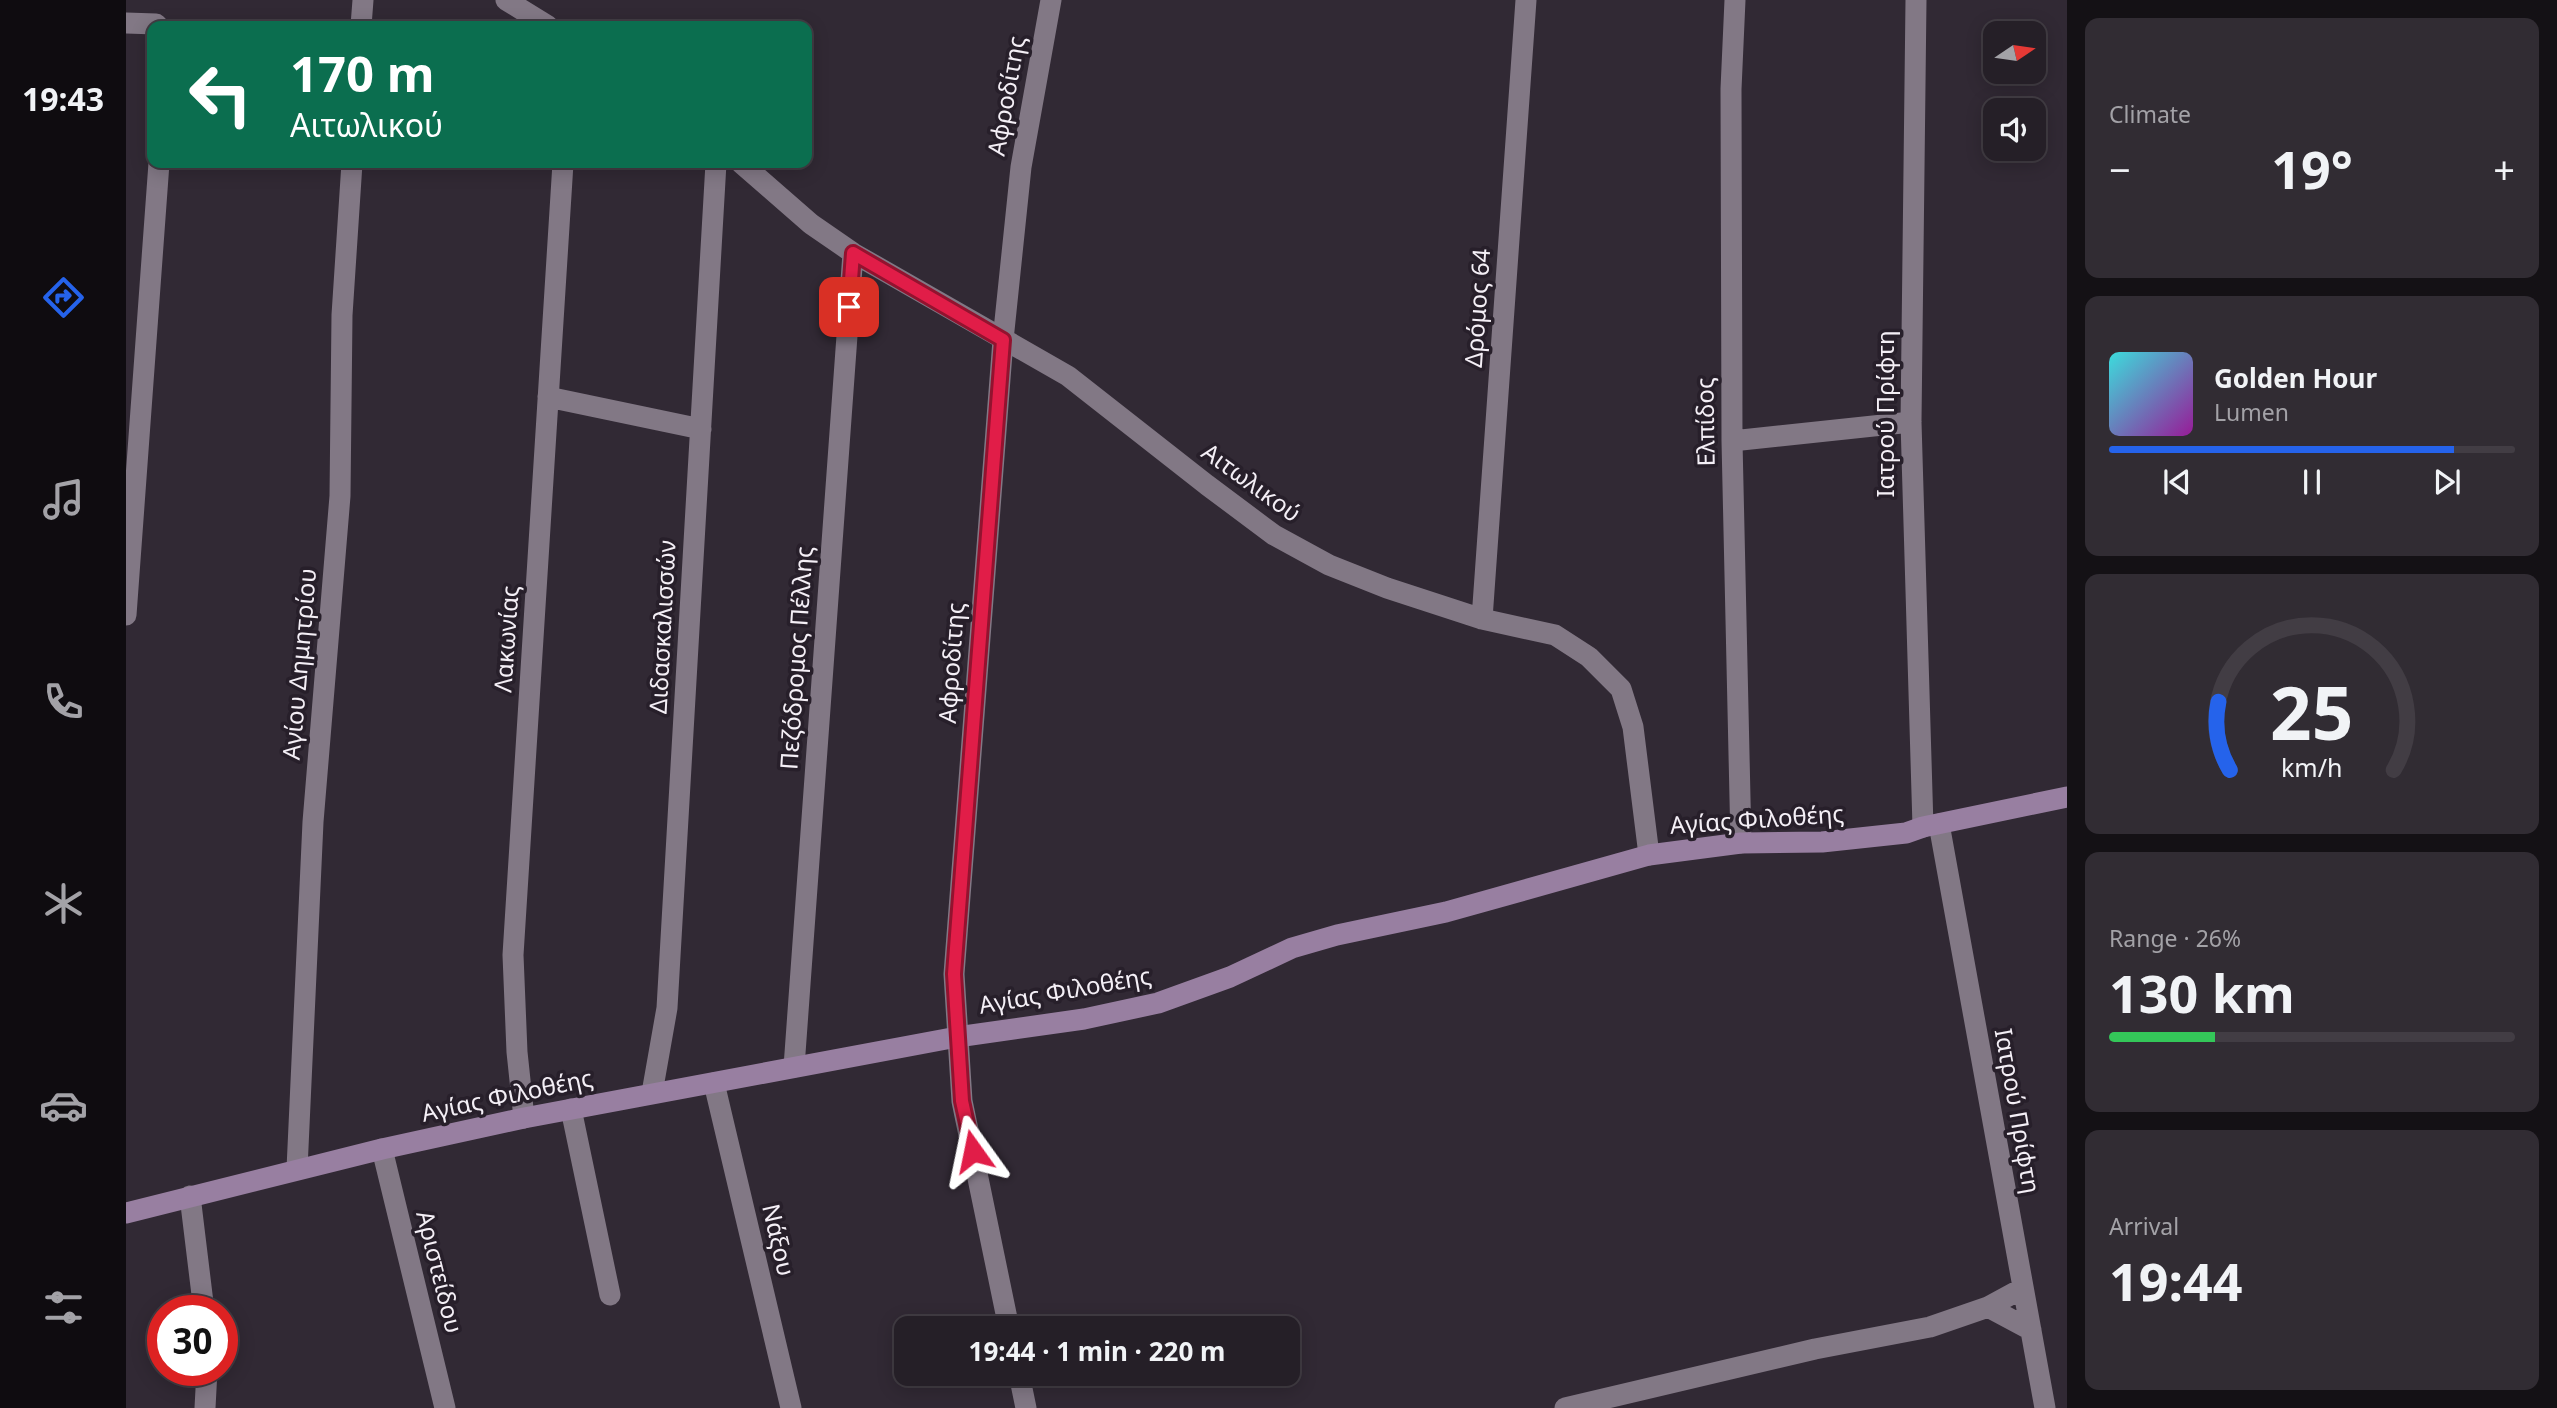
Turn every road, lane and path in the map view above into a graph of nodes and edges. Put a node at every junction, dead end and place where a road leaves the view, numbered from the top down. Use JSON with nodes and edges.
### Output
{"nodes":[{"id":1,"x":363,"y":0,"type":"edge"},
{"id":2,"x":506,"y":0,"type":"edge"},
{"id":3,"x":1051,"y":0,"type":"edge"},
{"id":4,"x":1526,"y":0,"type":"edge"},
{"id":5,"x":1735,"y":0,"type":"edge"},
{"id":6,"x":1916,"y":0,"type":"edge"},
{"id":7,"x":361,"y":21,"type":"edge"},
{"id":8,"x":540,"y":21,"type":"edge"},
{"id":9,"x":126,"y":23,"type":"edge"},
{"id":10,"x":147,"y":25,"type":"edge"},
{"id":11,"x":159,"y":168,"type":"edge"},
{"id":12,"x":352,"y":168,"type":"edge"},
{"id":13,"x":563,"y":168,"type":"edge"},
{"id":14,"x":716,"y":168,"type":"edge"},
{"id":15,"x":747,"y":168,"type":"edge"},
{"id":16,"x":853,"y":253,"type":"junction"},
{"id":17,"x":1003,"y":340,"type":"junction"},
{"id":18,"x":548,"y":397,"type":"junction"},
{"id":19,"x":1911,"y":422,"type":"junction"},
{"id":20,"x":701,"y":429,"type":"junction"},
{"id":21,"x":1732,"y":442,"type":"junction"},
{"id":22,"x":126,"y":615,"type":"edge"},
{"id":23,"x":1482,"y":619,"type":"junction"},
{"id":24,"x":2067,"y":797,"type":"edge"},
{"id":25,"x":1931,"y":826,"type":"junction"},
{"id":26,"x":1741,"y":843,"type":"junction"},
{"id":27,"x":1649,"y":855,"type":"junction"},
{"id":28,"x":957,"y":1037,"type":"junction"},
{"id":29,"x":794,"y":1067,"type":"junction"},
{"id":30,"x":714,"y":1083,"type":"junction"},
{"id":31,"x":652,"y":1093,"type":"junction"},
{"id":32,"x":571,"y":1109,"type":"junction"},
{"id":33,"x":524,"y":1118,"type":"junction"},
{"id":34,"x":382,"y":1149,"type":"junction"},
{"id":35,"x":297,"y":1169,"type":"junction"},
{"id":36,"x":190,"y":1196,"type":"junction"},
{"id":37,"x":126,"y":1213,"type":"edge"},
{"id":38,"x":2023,"y":1288,"type":"junction"},
{"id":39,"x":202,"y":1295,"type":"edge"},
{"id":40,"x":610,"y":1295,"type":"dead end"},
{"id":41,"x":1988,"y":1307,"type":"junction"},
{"id":42,"x":1007,"y":1316,"type":"edge"},
{"id":43,"x":2031,"y":1330,"type":"junction"},
{"id":44,"x":206,"y":1386,"type":"edge"},
{"id":45,"x":1021,"y":1386,"type":"edge"},
{"id":46,"x":205,"y":1408,"type":"edge"},
{"id":47,"x":445,"y":1408,"type":"edge"},
{"id":48,"x":791,"y":1408,"type":"edge"},
{"id":49,"x":1026,"y":1408,"type":"edge"},
{"id":50,"x":1565,"y":1408,"type":"edge"},
{"id":51,"x":2045,"y":1408,"type":"edge"}],
"edges":[{"from":1,"to":7,"type":"street"},
{"from":2,"to":8,"type":"street"},
{"from":3,"to":17,"type":"street","name":"Αφροδίτης"},
{"from":4,"to":23,"type":"street","name":"Δρόμος 64"},
{"from":5,"to":21,"type":"street","name":"Ελπίδος"},
{"from":6,"to":19,"type":"street","name":"Ιατρού Πρίφτη"},
{"from":9,"to":10,"type":"street"},
{"from":11,"to":22,"type":"street"},
{"from":12,"to":35,"type":"street","name":"Αγίου Δημητρίου"},
{"from":13,"to":18,"type":"street","name":"Λακωνίας"},
{"from":14,"to":20,"type":"street","name":"Διδασκαλισσών"},
{"from":15,"to":16,"type":"street","name":"Αιτωλικού"},
{"from":16,"to":17,"type":"street","name":"Αιτωλικού"},
{"from":16,"to":29,"type":"street","name":"Πεζόδρομος Πέλλης"},
{"from":17,"to":23,"type":"street","name":"Αιτωλικού"},
{"from":17,"to":28,"type":"street","name":"Αφροδίτης"},
{"from":18,"to":20,"type":"street"},
{"from":18,"to":33,"type":"street","name":"Λακωνίας"},
{"from":19,"to":21,"type":"street"},
{"from":19,"to":25,"type":"street","name":"Ιατρού Πρίφτη"},
{"from":20,"to":31,"type":"street","name":"Διδασκαλισσών"},
{"from":21,"to":26,"type":"street","name":"Ελπίδος"},
{"from":23,"to":27,"type":"street","name":"Αιτωλικού"},
{"from":24,"to":25,"type":"street","name":"Αγίας Φιλοθέης"},
{"from":25,"to":26,"type":"street","name":"Αγίας Φιλοθέης"},
{"from":25,"to":38,"type":"street","name":"Ιατρού Πρίφτη"},
{"from":26,"to":27,"type":"street","name":"Αγίας Φιλοθέης"},
{"from":27,"to":28,"type":"street","name":"Αγίας Φιλοθέης"},
{"from":28,"to":29,"type":"street","name":"Αγίας Φιλοθέης"},
{"from":28,"to":42,"type":"street","name":"Αφροδίτης"},
{"from":29,"to":30,"type":"street","name":"Αγίας Φιλοθέης"},
{"from":30,"to":31,"type":"street","name":"Αγίας Φιλοθέης"},
{"from":30,"to":48,"type":"street","name":"Νάξου"},
{"from":31,"to":32,"type":"street","name":"Αγίας Φιλοθέης"},
{"from":32,"to":33,"type":"street","name":"Αγίας Φιλοθέης"},
{"from":32,"to":40,"type":"street"},
{"from":33,"to":34,"type":"street","name":"Αγίας Φιλοθέης"},
{"from":34,"to":35,"type":"street","name":"Αγίας Φιλοθέης"},
{"from":34,"to":47,"type":"street","name":"Αριστείδου"},
{"from":35,"to":36,"type":"street","name":"Αγίας Φιλοθέης"},
{"from":36,"to":37,"type":"street","name":"Αγίας Φιλοθέης"},
{"from":36,"to":39,"type":"street"},
{"from":38,"to":41,"type":"street"},
{"from":38,"to":43,"type":"street","name":"Ιατρού Πρίφτη"},
{"from":41,"to":43,"type":"street"},
{"from":41,"to":50,"type":"street"},
{"from":43,"to":51,"type":"street","name":"Ιατρού Πρίφτη"},
{"from":44,"to":46,"type":"street"},
{"from":45,"to":49,"type":"street"}]}
